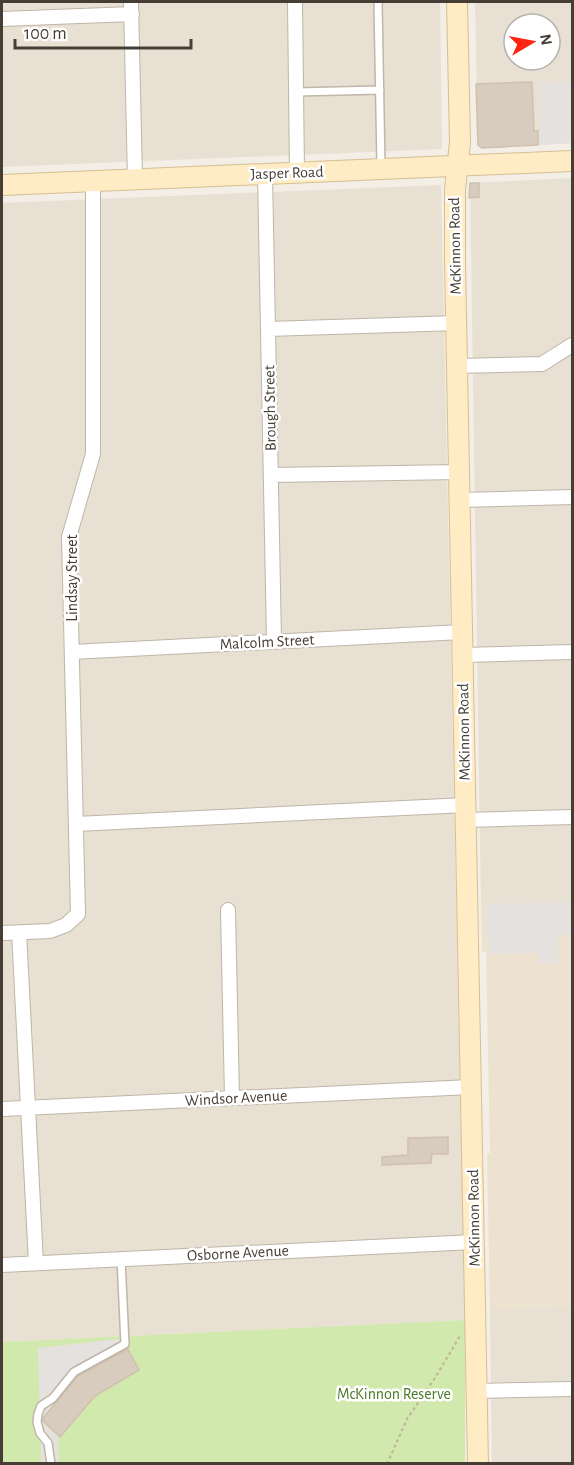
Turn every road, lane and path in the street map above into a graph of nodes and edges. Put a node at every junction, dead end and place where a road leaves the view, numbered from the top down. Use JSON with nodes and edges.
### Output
{"nodes":[{"id":1,"x":295,"y":2,"type":"edge"},
{"id":2,"x":378,"y":2,"type":"edge"},
{"id":3,"x":457,"y":2,"type":"edge"},
{"id":4,"x":131,"y":8,"type":"edge"},
{"id":5,"x":2,"y":19,"type":"edge"},
{"id":6,"x":380,"y":90,"type":"junction"},
{"id":7,"x":296,"y":92,"type":"junction"},
{"id":8,"x":573,"y":161,"type":"edge"},
{"id":9,"x":458,"y":166,"type":"junction"},
{"id":10,"x":381,"y":170,"type":"junction"},
{"id":11,"x":297,"y":173,"type":"junction"},
{"id":12,"x":265,"y":174,"type":"junction"},
{"id":13,"x":135,"y":180,"type":"junction"},
{"id":14,"x":93,"y":181,"type":"junction"},
{"id":15,"x":2,"y":185,"type":"edge"},
{"id":16,"x":456,"y":323,"type":"junction"},
{"id":17,"x":268,"y":329,"type":"junction"},
{"id":18,"x":573,"y":345,"type":"edge"},
{"id":19,"x":457,"y":366,"type":"junction"},
{"id":20,"x":459,"y":472,"type":"junction"},
{"id":21,"x":271,"y":475,"type":"junction"},
{"id":22,"x":573,"y":497,"type":"edge"},
{"id":23,"x":460,"y":500,"type":"junction"},
{"id":24,"x":462,"y":632,"type":"junction"},
{"id":25,"x":274,"y":641,"type":"junction"},
{"id":26,"x":72,"y":652,"type":"junction"},
{"id":27,"x":573,"y":652,"type":"edge"},
{"id":28,"x":463,"y":655,"type":"junction"},
{"id":29,"x":466,"y":813,"type":"junction"},
{"id":30,"x":573,"y":817,"type":"edge"},
{"id":31,"x":76,"y":825,"type":"junction"},
{"id":32,"x":228,"y":910,"type":"dead end"},
{"id":33,"x":19,"y":932,"type":"junction"},
{"id":34,"x":2,"y":933,"type":"edge"},
{"id":35,"x":471,"y":1087,"type":"junction"},
{"id":36,"x":232,"y":1098,"type":"junction"},
{"id":37,"x":27,"y":1107,"type":"junction"},
{"id":38,"x":2,"y":1109,"type":"edge"},
{"id":39,"x":474,"y":1242,"type":"junction"},
{"id":40,"x":121,"y":1259,"type":"junction"},
{"id":41,"x":36,"y":1263,"type":"junction"},
{"id":42,"x":2,"y":1265,"type":"edge"},
{"id":43,"x":460,"y":1336,"type":"dead end"},
{"id":44,"x":573,"y":1389,"type":"edge"},
{"id":45,"x":477,"y":1391,"type":"junction"},
{"id":46,"x":51,"y":1464,"type":"edge"},
{"id":47,"x":387,"y":1464,"type":"edge"},
{"id":48,"x":478,"y":1464,"type":"edge"}],
"edges":[{"from":1,"to":7,"type":"street"},
{"from":2,"to":6,"type":"lane"},
{"from":3,"to":9,"type":"street","name":"McKinnon Road"},
{"from":4,"to":5,"type":"street"},
{"from":4,"to":13,"type":"street"},
{"from":6,"to":7,"type":"lane"},
{"from":6,"to":10,"type":"lane"},
{"from":7,"to":11,"type":"street"},
{"from":8,"to":9,"type":"street","name":"Jasper Road"},
{"from":9,"to":10,"type":"street","name":"Jasper Road"},
{"from":9,"to":16,"type":"street","name":"McKinnon Road"},
{"from":10,"to":11,"type":"street","name":"Jasper Road"},
{"from":11,"to":12,"type":"street","name":"Jasper Road"},
{"from":12,"to":13,"type":"street","name":"Jasper Road"},
{"from":12,"to":17,"type":"street","name":"Brough Street"},
{"from":13,"to":14,"type":"street","name":"Jasper Road"},
{"from":14,"to":15,"type":"street","name":"Jasper Road"},
{"from":14,"to":26,"type":"street","name":"Lindsay Street"},
{"from":16,"to":17,"type":"street"},
{"from":16,"to":19,"type":"street","name":"McKinnon Road"},
{"from":17,"to":21,"type":"street","name":"Brough Street"},
{"from":18,"to":19,"type":"street"},
{"from":19,"to":20,"type":"street","name":"McKinnon Road"},
{"from":20,"to":21,"type":"street"},
{"from":20,"to":23,"type":"street","name":"McKinnon Road"},
{"from":21,"to":25,"type":"street","name":"Brough Street"},
{"from":22,"to":23,"type":"street"},
{"from":23,"to":24,"type":"street","name":"McKinnon Road"},
{"from":24,"to":25,"type":"street","name":"Malcolm Street"},
{"from":24,"to":28,"type":"street","name":"McKinnon Road"},
{"from":25,"to":26,"type":"street","name":"Malcolm Street"},
{"from":26,"to":31,"type":"street","name":"Lindsay Street"},
{"from":27,"to":28,"type":"street"},
{"from":28,"to":29,"type":"street","name":"McKinnon Road"},
{"from":29,"to":30,"type":"street"},
{"from":29,"to":31,"type":"street"},
{"from":29,"to":35,"type":"street","name":"McKinnon Road"},
{"from":31,"to":33,"type":"street","name":"Lindsay Street"},
{"from":32,"to":36,"type":"street"},
{"from":33,"to":34,"type":"street"},
{"from":33,"to":37,"type":"street"},
{"from":35,"to":36,"type":"street","name":"Windsor Avenue"},
{"from":35,"to":39,"type":"street","name":"McKinnon Road"},
{"from":36,"to":37,"type":"street","name":"Windsor Avenue"},
{"from":37,"to":38,"type":"street","name":"Windsor Avenue"},
{"from":37,"to":41,"type":"street"},
{"from":39,"to":40,"type":"street","name":"Osborne Avenue"},
{"from":39,"to":45,"type":"street","name":"McKinnon Road"},
{"from":40,"to":41,"type":"street","name":"Osborne Avenue"},
{"from":40,"to":46,"type":"lane"},
{"from":41,"to":42,"type":"street","name":"Osborne Avenue"},
{"from":43,"to":47,"type":"path"},
{"from":44,"to":45,"type":"street"},
{"from":45,"to":48,"type":"street","name":"McKinnon Road"}]}
